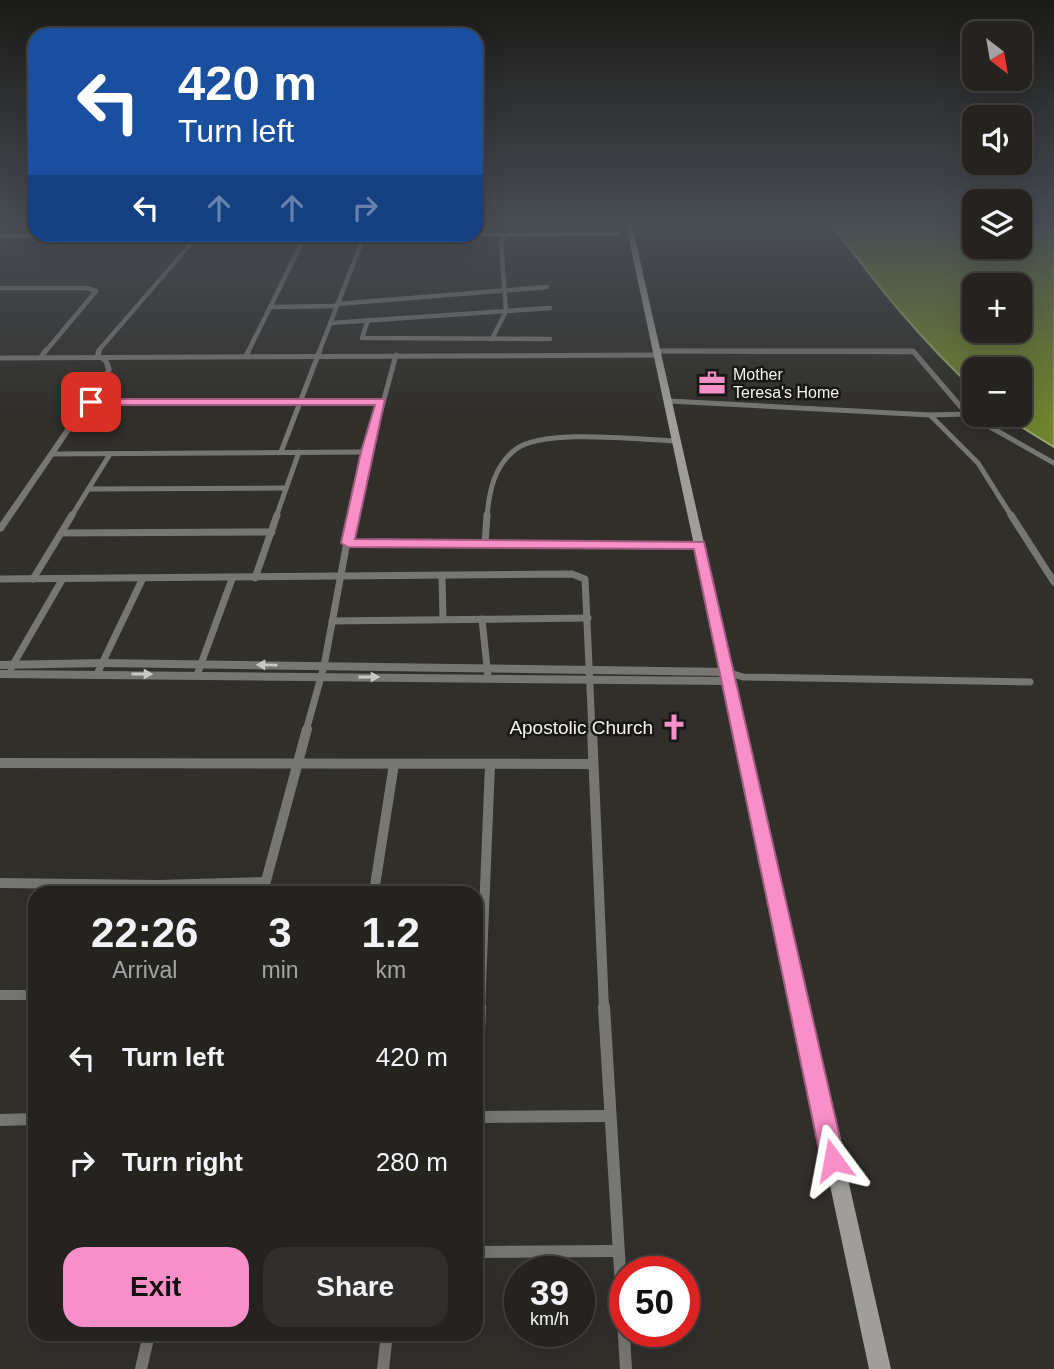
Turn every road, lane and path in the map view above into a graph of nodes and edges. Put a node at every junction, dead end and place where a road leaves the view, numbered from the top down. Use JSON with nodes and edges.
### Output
{"nodes":[{"id":1,"x":90,"y":289,"type":"edge"},
{"id":2,"x":153,"y":289,"type":"edge"},
{"id":3,"x":279,"y":289,"type":"edge"},
{"id":4,"x":343,"y":289,"type":"edge"},
{"id":5,"x":528,"y":289,"type":"edge"},
{"id":6,"x":642,"y":289,"type":"edge"},
{"id":7,"x":506,"y":291,"type":"junction"},
{"id":8,"x":336,"y":305,"type":"junction"},
{"id":9,"x":270,"y":307,"type":"junction"},
{"id":10,"x":550,"y":308,"type":"dead end"},
{"id":11,"x":506,"y":311,"type":"junction"},
{"id":12,"x":368,"y":320,"type":"junction"},
{"id":13,"x":331,"y":323,"type":"junction"},
{"id":14,"x":492,"y":339,"type":"junction"},
{"id":15,"x":550,"y":339,"type":"dead end"},
{"id":16,"x":658,"y":353,"type":"junction"},
{"id":17,"x":319,"y":355,"type":"junction"},
{"id":18,"x":396,"y":355,"type":"junction"},
{"id":19,"x":98,"y":356,"type":"junction"},
{"id":20,"x":246,"y":356,"type":"junction"},
{"id":21,"x":41,"y":357,"type":"junction"},
{"id":22,"x":0,"y":358,"type":"edge"},
{"id":23,"x":381,"y":401,"type":"junction"},
{"id":24,"x":669,"y":401,"type":"junction"},
{"id":25,"x":91,"y":402,"type":"junction"},
{"id":26,"x":298,"y":402,"type":"junction"},
{"id":27,"x":962,"y":408,"type":"edge"},
{"id":28,"x":962,"y":414,"type":"edge"},
{"id":29,"x":930,"y":415,"type":"junction"},
{"id":30,"x":942,"y":415,"type":"junction"},
{"id":31,"x":992,"y":427,"type":"edge"},
{"id":32,"x":952,"y":435,"type":"junction"},
{"id":33,"x":678,"y":441,"type":"junction"},
{"id":34,"x":281,"y":452,"type":"junction"},
{"id":35,"x":299,"y":452,"type":"junction"},
{"id":36,"x":366,"y":452,"type":"junction"},
{"id":37,"x":52,"y":454,"type":"junction"},
{"id":38,"x":110,"y":454,"type":"junction"},
{"id":39,"x":1054,"y":463,"type":"edge"},
{"id":40,"x":286,"y":488,"type":"junction"},
{"id":41,"x":88,"y":489,"type":"junction"},
{"id":42,"x":0,"y":529,"type":"edge"},
{"id":43,"x":62,"y":533,"type":"junction"},
{"id":44,"x":272,"y":533,"type":"junction"},
{"id":45,"x":348,"y":543,"type":"junction"},
{"id":46,"x":485,"y":544,"type":"junction"},
{"id":47,"x":700,"y":545,"type":"junction"},
{"id":48,"x":1054,"y":566,"type":"edge"},
{"id":49,"x":1043,"y":567,"type":"junction"},
{"id":50,"x":442,"y":577,"type":"junction"},
{"id":51,"x":255,"y":578,"type":"junction"},
{"id":52,"x":341,"y":578,"type":"junction"},
{"id":53,"x":0,"y":579,"type":"edge"},
{"id":54,"x":33,"y":579,"type":"junction"},
{"id":55,"x":232,"y":579,"type":"junction"},
{"id":56,"x":62,"y":580,"type":"junction"},
{"id":57,"x":142,"y":580,"type":"junction"},
{"id":58,"x":1054,"y":582,"type":"edge"},
{"id":59,"x":588,"y":618,"type":"junction"},
{"id":60,"x":443,"y":619,"type":"junction"},
{"id":61,"x":482,"y":619,"type":"junction"},
{"id":62,"x":332,"y":621,"type":"junction"},
{"id":63,"x":103,"y":663,"type":"junction"},
{"id":64,"x":0,"y":665,"type":"edge"},
{"id":65,"x":200,"y":669,"type":"junction"},
{"id":66,"x":7,"y":671,"type":"edge"},
{"id":67,"x":323,"y":671,"type":"junction"},
{"id":68,"x":488,"y":672,"type":"junction"},
{"id":69,"x":97,"y":674,"type":"junction"},
{"id":70,"x":591,"y":674,"type":"junction"},
{"id":71,"x":733,"y":677,"type":"junction"},
{"id":72,"x":1030,"y":682,"type":"dead end"},
{"id":73,"x":0,"y":763,"type":"edge"},
{"id":74,"x":296,"y":764,"type":"junction"},
{"id":75,"x":394,"y":764,"type":"junction"},
{"id":76,"x":592,"y":764,"type":"junction"},
{"id":77,"x":490,"y":765,"type":"junction"},
{"id":78,"x":0,"y":883,"type":"edge"},
{"id":79,"x":78,"y":886,"type":"edge"},
{"id":80,"x":264,"y":886,"type":"edge"},
{"id":81,"x":375,"y":886,"type":"edge"},
{"id":82,"x":483,"y":936,"type":"edge"},
{"id":83,"x":0,"y":995,"type":"edge"},
{"id":84,"x":28,"y":995,"type":"edge"},
{"id":85,"x":608,"y":1116,"type":"junction"},
{"id":86,"x":483,"y":1117,"type":"edge"},
{"id":87,"x":28,"y":1119,"type":"edge"},
{"id":88,"x":0,"y":1120,"type":"edge"},
{"id":89,"x":483,"y":1251,"type":"edge"},
{"id":90,"x":616,"y":1251,"type":"junction"},
{"id":91,"x":147,"y":1341,"type":"edge"},
{"id":92,"x":386,"y":1341,"type":"edge"},
{"id":93,"x":141,"y":1369,"type":"edge"},
{"id":94,"x":383,"y":1369,"type":"edge"},
{"id":95,"x":626,"y":1369,"type":"edge"},
{"id":96,"x":880,"y":1369,"type":"edge"}],
"edges":[{"from":1,"to":21,"type":"street"},
{"from":2,"to":19,"type":"street"},
{"from":3,"to":9,"type":"street"},
{"from":4,"to":8,"type":"street"},
{"from":5,"to":7,"type":"street"},
{"from":6,"to":16,"type":"main road"},
{"from":7,"to":8,"type":"street"},
{"from":7,"to":11,"type":"street"},
{"from":8,"to":9,"type":"street"},
{"from":8,"to":13,"type":"street"},
{"from":9,"to":20,"type":"street"},
{"from":10,"to":11,"type":"street"},
{"from":11,"to":12,"type":"street"},
{"from":11,"to":14,"type":"street"},
{"from":12,"to":13,"type":"street"},
{"from":12,"to":14,"type":"street"},
{"from":13,"to":17,"type":"street"},
{"from":14,"to":15,"type":"street"},
{"from":16,"to":18,"type":"street"},
{"from":16,"to":24,"type":"main road"},
{"from":16,"to":27,"type":"street"},
{"from":17,"to":18,"type":"street"},
{"from":17,"to":20,"type":"street"},
{"from":17,"to":26,"type":"street"},
{"from":18,"to":23,"type":"street"},
{"from":19,"to":20,"type":"street"},
{"from":19,"to":21,"type":"street"},
{"from":19,"to":25,"type":"street"},
{"from":21,"to":22,"type":"street"},
{"from":23,"to":26,"type":"street"},
{"from":23,"to":36,"type":"street"},
{"from":24,"to":29,"type":"street"},
{"from":24,"to":33,"type":"main road"},
{"from":25,"to":26,"type":"street"},
{"from":25,"to":37,"type":"street"},
{"from":26,"to":34,"type":"street"},
{"from":28,"to":30,"type":"street"},
{"from":29,"to":30,"type":"street"},
{"from":29,"to":32,"type":"street"},
{"from":30,"to":32,"type":"street"},
{"from":31,"to":39,"type":"street"},
{"from":32,"to":49,"type":"street"},
{"from":33,"to":46,"type":"street"},
{"from":33,"to":47,"type":"main road"},
{"from":34,"to":35,"type":"street"},
{"from":34,"to":38,"type":"street"},
{"from":35,"to":36,"type":"street"},
{"from":35,"to":40,"type":"street"},
{"from":36,"to":45,"type":"street"},
{"from":37,"to":38,"type":"street"},
{"from":37,"to":42,"type":"street"},
{"from":38,"to":41,"type":"street"},
{"from":40,"to":41,"type":"street"},
{"from":40,"to":44,"type":"street"},
{"from":41,"to":43,"type":"street"},
{"from":43,"to":44,"type":"street"},
{"from":43,"to":54,"type":"street"},
{"from":44,"to":51,"type":"street"},
{"from":45,"to":46,"type":"street"},
{"from":45,"to":52,"type":"street"},
{"from":46,"to":47,"type":"street"},
{"from":47,"to":71,"type":"main road"},
{"from":48,"to":49,"type":"street"},
{"from":49,"to":58,"type":"street"},
{"from":50,"to":52,"type":"street"},
{"from":50,"to":59,"type":"street"},
{"from":50,"to":60,"type":"street"},
{"from":51,"to":52,"type":"street"},
{"from":51,"to":55,"type":"street"},
{"from":52,"to":62,"type":"street"},
{"from":53,"to":54,"type":"street"},
{"from":54,"to":56,"type":"street"},
{"from":55,"to":57,"type":"street"},
{"from":55,"to":65,"type":"street"},
{"from":56,"to":57,"type":"street"},
{"from":56,"to":66,"type":"street"},
{"from":57,"to":63,"type":"street"},
{"from":59,"to":61,"type":"street"},
{"from":59,"to":70,"type":"street"},
{"from":60,"to":61,"type":"street"},
{"from":60,"to":62,"type":"street"},
{"from":61,"to":68,"type":"street"},
{"from":62,"to":67,"type":"street"},
{"from":63,"to":65,"type":"street"},
{"from":63,"to":66,"type":"street"},
{"from":63,"to":69,"type":"street"},
{"from":64,"to":66,"type":"street"},
{"from":65,"to":67,"type":"street"},
{"from":69,"to":65,"type":"street","one_way":true},
{"from":66,"to":69,"type":"street"},
{"from":67,"to":68,"type":"street"},
{"from":67,"to":74,"type":"street"},
{"from":68,"to":70,"type":"street"},
{"from":70,"to":71,"type":"street"},
{"from":70,"to":76,"type":"street"},
{"from":71,"to":72,"type":"street"},
{"from":71,"to":96,"type":"main road"},
{"from":73,"to":74,"type":"street"},
{"from":74,"to":75,"type":"street"},
{"from":74,"to":80,"type":"street"},
{"from":75,"to":77,"type":"street"},
{"from":75,"to":81,"type":"street"},
{"from":76,"to":77,"type":"street"},
{"from":76,"to":85,"type":"street"},
{"from":77,"to":82,"type":"street"},
{"from":78,"to":79,"type":"street"},
{"from":83,"to":84,"type":"street"},
{"from":85,"to":86,"type":"street"},
{"from":85,"to":90,"type":"street"},
{"from":87,"to":88,"type":"street"},
{"from":89,"to":90,"type":"street"},
{"from":90,"to":95,"type":"street"},
{"from":91,"to":93,"type":"street"},
{"from":92,"to":94,"type":"street"}]}
